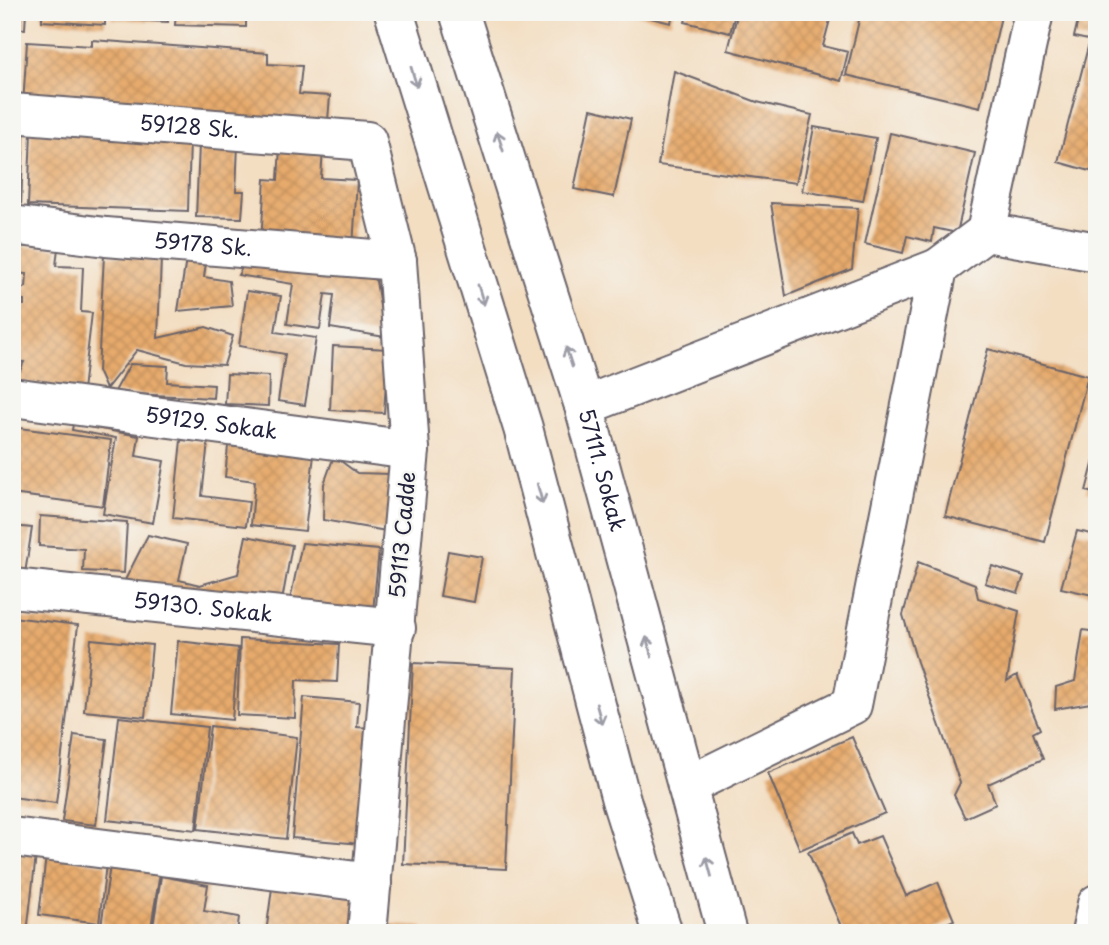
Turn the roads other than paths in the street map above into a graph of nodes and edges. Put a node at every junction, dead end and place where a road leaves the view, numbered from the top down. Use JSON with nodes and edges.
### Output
{"nodes":[{"id":1,"x":394,"y":12,"type":"edge"},
{"id":2,"x":459,"y":12,"type":"edge"},
{"id":3,"x":1034,"y":12,"type":"edge"},
{"id":4,"x":12,"y":113,"type":"edge"},
{"id":5,"x":367,"y":141,"type":"joint"},
{"id":6,"x":12,"y":225,"type":"edge"},
{"id":7,"x":986,"y":232,"type":"junction"},
{"id":8,"x":1097,"y":252,"type":"edge"},
{"id":9,"x":397,"y":261,"type":"junction"},
{"id":10,"x":938,"y":268,"type":"junction"},
{"id":11,"x":12,"y":397,"type":"edge"},
{"id":12,"x":584,"y":406,"type":"junction"},
{"id":13,"x":410,"y":450,"type":"junction"},
{"id":14,"x":12,"y":588,"type":"edge"},
{"id":15,"x":396,"y":628,"type":"junction"},
{"id":16,"x":687,"y":786,"type":"junction"},
{"id":17,"x":621,"y":800,"type":"junction"},
{"id":18,"x":12,"y":837,"type":"edge"},
{"id":19,"x":372,"y":883,"type":"junction"},
{"id":20,"x":1097,"y":904,"type":"edge"},
{"id":21,"x":367,"y":933,"type":"edge"},
{"id":22,"x":636,"y":933,"type":"edge"},
{"id":23,"x":663,"y":933,"type":"edge"},
{"id":24,"x":727,"y":933,"type":"edge"},
{"id":25,"x":1091,"y":933,"type":"edge"}],
"edges":[{"from":1,"to":17,"type":"street","one_way":true},
{"from":12,"to":2,"type":"street","name":"57111. Sokak","one_way":true},
{"from":3,"to":7,"type":"street"},
{"from":4,"to":5,"type":"street","name":"59128 Sk."},
{"from":5,"to":9,"type":"street","name":"59113 Cadde"},
{"from":6,"to":9,"type":"street","name":"59178 Sk."},
{"from":7,"to":8,"type":"street"},
{"from":7,"to":10,"type":"street"},
{"from":9,"to":13,"type":"street","name":"59113 Cadde"},
{"from":10,"to":12,"type":"street"},
{"from":10,"to":16,"type":"street"},
{"from":11,"to":13,"type":"street","name":"59129. Sokak"},
{"from":16,"to":12,"type":"street","name":"57111. Sokak","one_way":true},
{"from":13,"to":15,"type":"street","name":"59113 Cadde"},
{"from":14,"to":15,"type":"street","name":"59130. Sokak"},
{"from":15,"to":19,"type":"street","name":"59113 Cadde"},
{"from":24,"to":16,"type":"street","name":"57111. Sokak","one_way":true},
{"from":17,"to":22,"type":"street"},
{"from":17,"to":23,"type":"street"},
{"from":18,"to":19,"type":"street"},
{"from":19,"to":21,"type":"street","name":"59113 Cadde"},
{"from":20,"to":25,"type":"street"}]}
